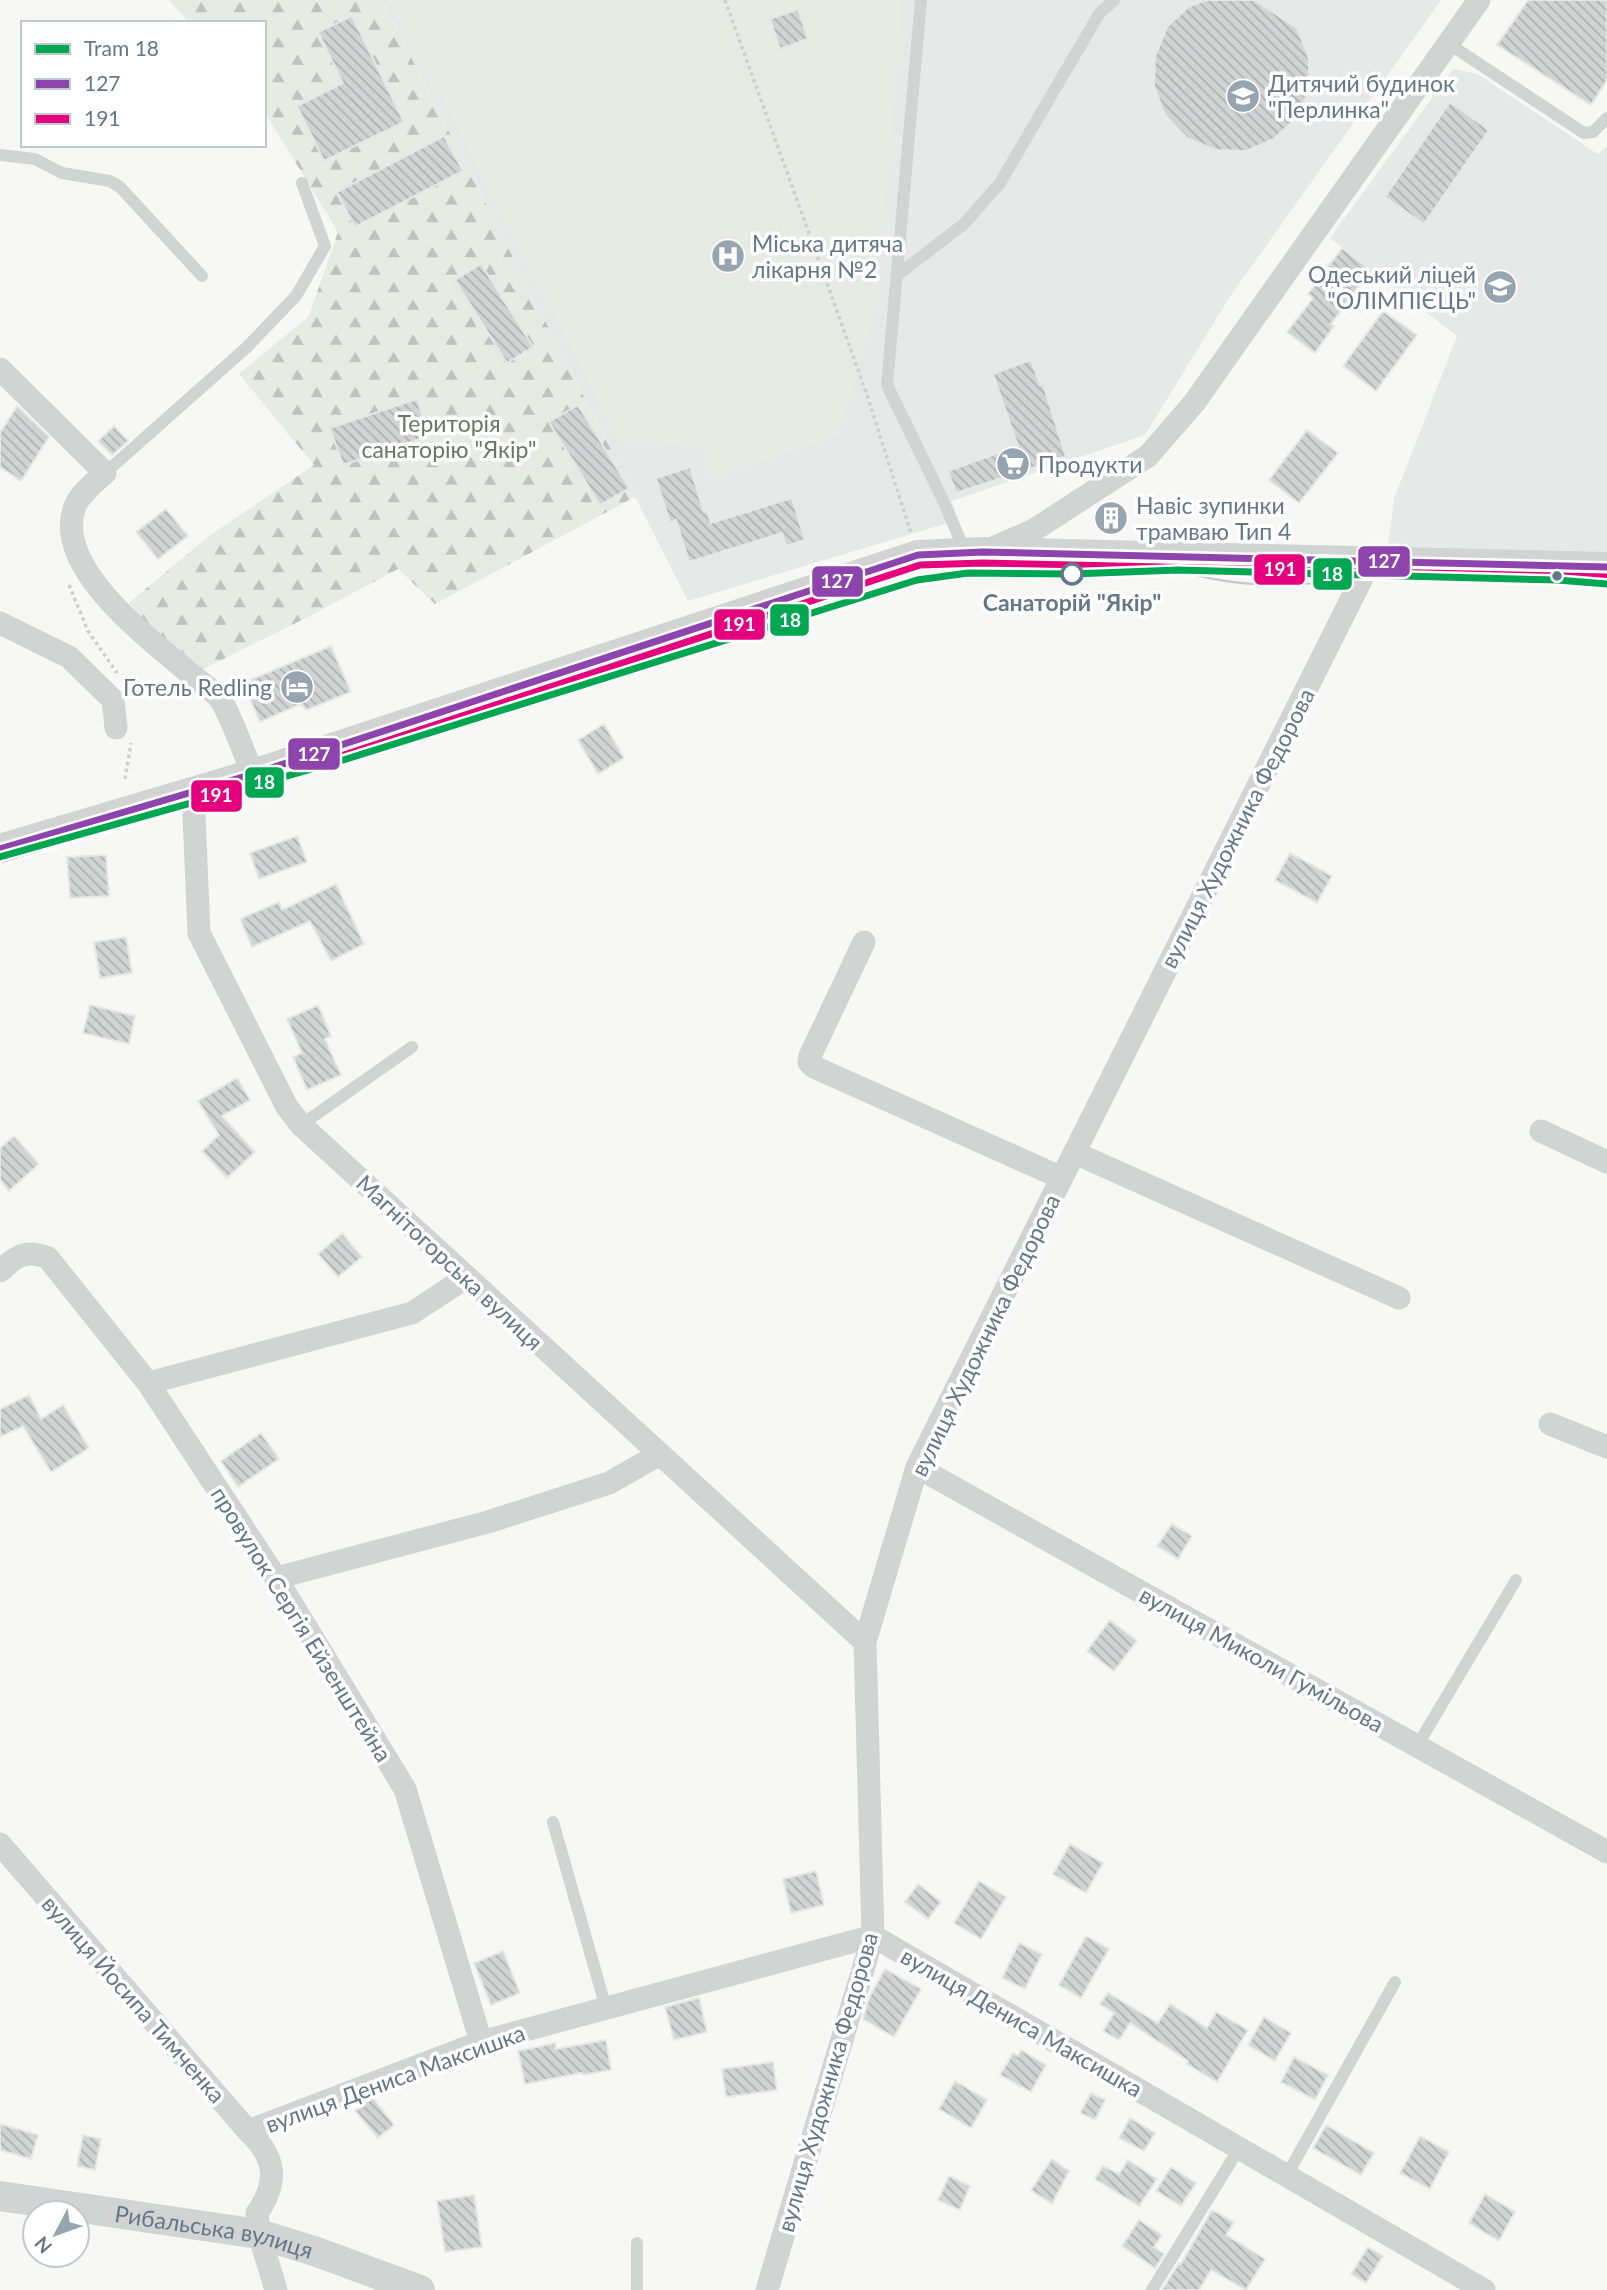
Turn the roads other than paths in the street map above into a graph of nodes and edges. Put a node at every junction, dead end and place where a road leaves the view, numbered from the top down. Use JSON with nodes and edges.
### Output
{"nodes":[{"id":1,"x":921,"y":0,"type":"edge"},
{"id":2,"x":1114,"y":0,"type":"edge"},
{"id":3,"x":1479,"y":0,"type":"edge"},
{"id":4,"x":1449,"y":44,"type":"junction"},
{"id":5,"x":1607,"y":118,"type":"edge"},
{"id":6,"x":0,"y":155,"type":"edge"},
{"id":7,"x":302,"y":183,"type":"dead end"},
{"id":8,"x":202,"y":276,"type":"dead end"},
{"id":9,"x":896,"y":276,"type":"junction"},
{"id":10,"x":0,"y":369,"type":"edge"},
{"id":11,"x":105,"y":473,"type":"junction"},
{"id":12,"x":974,"y":553,"type":"junction"},
{"id":13,"x":1374,"y":560,"type":"junction"},
{"id":14,"x":1607,"y":566,"type":"edge"},
{"id":15,"x":0,"y":623,"type":"edge"},
{"id":16,"x":125,"y":729,"type":"road end"},
{"id":17,"x":253,"y":774,"type":"junction"},
{"id":18,"x":193,"y":791,"type":"junction"},
{"id":19,"x":0,"y":849,"type":"edge"},
{"id":20,"x":864,"y":942,"type":"dead end"},
{"id":21,"x":412,"y":1046,"type":"dead end"},
{"id":22,"x":300,"y":1125,"type":"junction"},
{"id":23,"x":1541,"y":1131,"type":"dead end"},
{"id":24,"x":1075,"y":1153,"type":"junction"},
{"id":25,"x":1607,"y":1162,"type":"edge"},
{"id":26,"x":1062,"y":1178,"type":"junction"},
{"id":27,"x":0,"y":1271,"type":"edge"},
{"id":28,"x":467,"y":1277,"type":"junction"},
{"id":29,"x":1399,"y":1298,"type":"dead end"},
{"id":30,"x":148,"y":1383,"type":"junction"},
{"id":31,"x":1550,"y":1424,"type":"dead end"},
{"id":32,"x":1607,"y":1447,"type":"edge"},
{"id":33,"x":660,"y":1454,"type":"junction"},
{"id":34,"x":917,"y":1467,"type":"junction"},
{"id":35,"x":275,"y":1578,"type":"junction"},
{"id":36,"x":1516,"y":1580,"type":"dead end"},
{"id":37,"x":865,"y":1642,"type":"junction"},
{"id":38,"x":1417,"y":1746,"type":"junction"},
{"id":39,"x":553,"y":1822,"type":"dead end"},
{"id":40,"x":0,"y":1844,"type":"edge"},
{"id":41,"x":1607,"y":1852,"type":"edge"},
{"id":42,"x":873,"y":1936,"type":"junction"},
{"id":43,"x":1395,"y":1983,"type":"dead end"},
{"id":44,"x":606,"y":2008,"type":"junction"},
{"id":45,"x":481,"y":2042,"type":"junction"},
{"id":46,"x":248,"y":2132,"type":"junction"},
{"id":47,"x":1240,"y":2147,"type":"junction"},
{"id":48,"x":1287,"y":2175,"type":"junction"},
{"id":49,"x":0,"y":2196,"type":"edge"},
{"id":50,"x":258,"y":2234,"type":"junction"},
{"id":51,"x":637,"y":2243,"type":"dead end"},
{"id":52,"x":276,"y":2290,"type":"edge"},
{"id":53,"x":420,"y":2290,"type":"edge"},
{"id":54,"x":637,"y":2290,"type":"edge"},
{"id":55,"x":767,"y":2290,"type":"edge"},
{"id":56,"x":1152,"y":2290,"type":"edge"},
{"id":57,"x":1484,"y":2290,"type":"edge"}],
"edges":[{"from":1,"to":9,"type":"lane"},
{"from":2,"to":9,"type":"lane"},
{"from":3,"to":4,"type":"street"},
{"from":4,"to":5,"type":"lane"},
{"from":4,"to":12,"type":"street"},
{"from":6,"to":8,"type":"lane"},
{"from":7,"to":11,"type":"lane"},
{"from":9,"to":12,"type":"lane"},
{"from":10,"to":11,"type":"street"},
{"from":11,"to":17,"type":"street"},
{"from":12,"to":13,"type":"street"},
{"from":12,"to":17,"type":"street"},
{"from":13,"to":14,"type":"street"},
{"from":13,"to":24,"type":"street","name":"вулиця Художника Федорова"},
{"from":15,"to":16,"type":"street"},
{"from":17,"to":18,"type":"street"},
{"from":18,"to":19,"type":"street"},
{"from":18,"to":22,"type":"street","name":"Магнітогорська вулиця"},
{"from":20,"to":26,"type":"street"},
{"from":21,"to":22,"type":"lane"},
{"from":22,"to":28,"type":"street","name":"Магнітогорська вулиця"},
{"from":23,"to":25,"type":"street"},
{"from":24,"to":26,"type":"street","name":"вулиця Художника Федорова"},
{"from":24,"to":29,"type":"street"},
{"from":26,"to":34,"type":"street","name":"вулиця Художника Федорова"},
{"from":27,"to":30,"type":"street","name":"провулок Сергія Ейзенштейна"},
{"from":28,"to":30,"type":"street"},
{"from":28,"to":33,"type":"street","name":"Магнітогорська вулиця"},
{"from":30,"to":35,"type":"street","name":"провулок Сергія Ейзенштейна"},
{"from":31,"to":32,"type":"street"},
{"from":33,"to":35,"type":"street"},
{"from":33,"to":37,"type":"street","name":"Магнітогорська вулиця"},
{"from":34,"to":37,"type":"street","name":"вулиця Художника Федорова"},
{"from":34,"to":38,"type":"street","name":"вулиця Миколи Гумільова"},
{"from":35,"to":45,"type":"street","name":"провулок Сергія Ейзенштейна"},
{"from":36,"to":38,"type":"lane"},
{"from":37,"to":42,"type":"street","name":"вулиця Художника Федорова"},
{"from":38,"to":41,"type":"street","name":"вулиця Миколи Гумільова"},
{"from":39,"to":44,"type":"lane"},
{"from":40,"to":46,"type":"street","name":"вулиця Йосипа Тимченка"},
{"from":42,"to":44,"type":"street","name":"вулиця Дениса Максишка"},
{"from":42,"to":47,"type":"street","name":"вулиця Дениса Максишка"},
{"from":42,"to":55,"type":"street","name":"вулиця Художника Федорова"},
{"from":43,"to":48,"type":"lane"},
{"from":44,"to":45,"type":"street","name":"вулиця Дениса Максишка"},
{"from":45,"to":46,"type":"street","name":"вулиця Дениса Максишка"},
{"from":46,"to":50,"type":"street","name":"вулиця Йосипа Тимченка"},
{"from":47,"to":48,"type":"street","name":"вулиця Дениса Максишка"},
{"from":47,"to":56,"type":"lane"},
{"from":48,"to":57,"type":"street","name":"вулиця Дениса Максишка"},
{"from":49,"to":50,"type":"street","name":"Рибальська вулиця"},
{"from":50,"to":52,"type":"street"},
{"from":50,"to":53,"type":"street","name":"Рибальська вулиця"},
{"from":51,"to":54,"type":"lane"}]}
